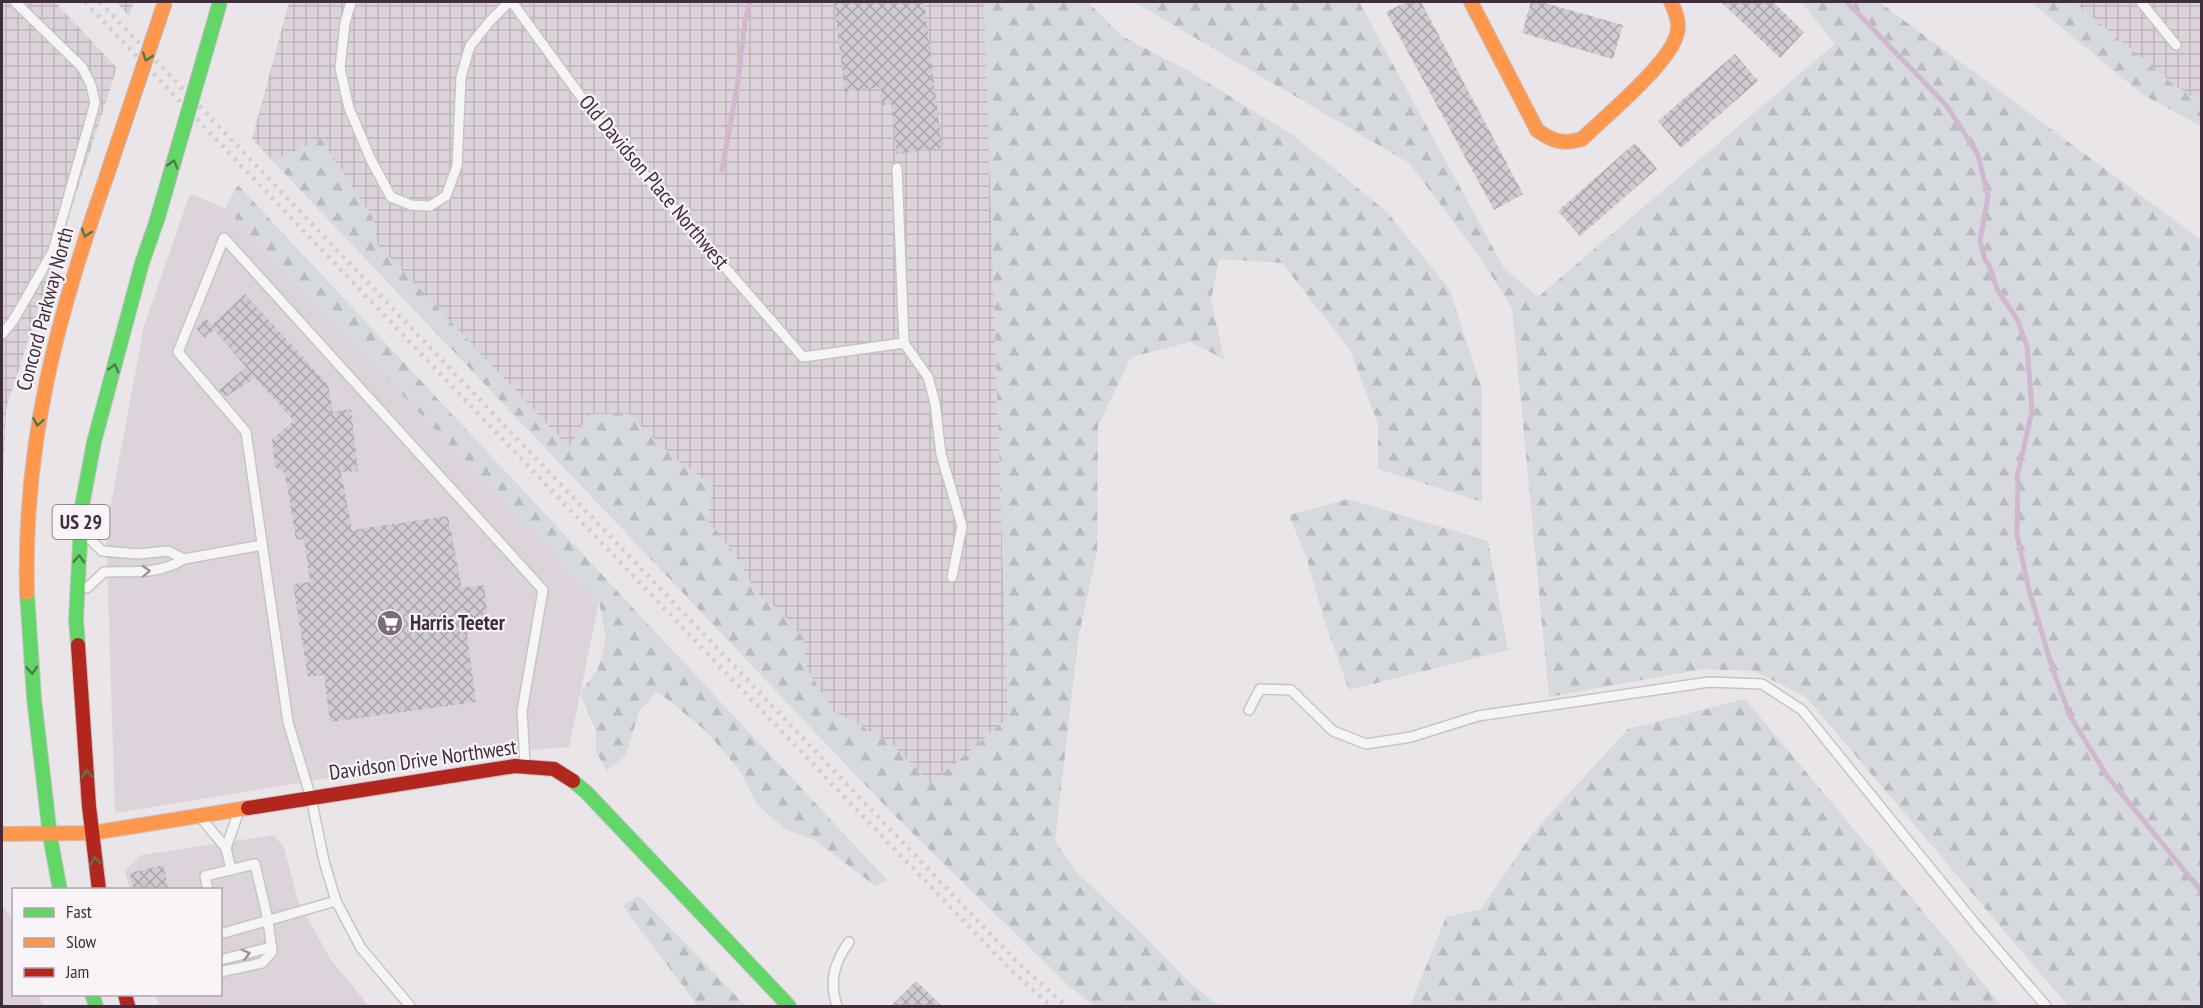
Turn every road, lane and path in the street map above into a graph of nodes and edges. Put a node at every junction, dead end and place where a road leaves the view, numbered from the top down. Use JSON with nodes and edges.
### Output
{"nodes":[{"id":1,"x":15,"y":2,"type":"edge"},
{"id":2,"x":165,"y":2,"type":"edge"},
{"id":3,"x":220,"y":2,"type":"edge"},
{"id":4,"x":351,"y":2,"type":"edge"},
{"id":5,"x":511,"y":2,"type":"edge"},
{"id":6,"x":1471,"y":2,"type":"edge"},
{"id":7,"x":1671,"y":2,"type":"edge"},
{"id":8,"x":2140,"y":2,"type":"edge"},
{"id":9,"x":2176,"y":45,"type":"dead end"},
{"id":10,"x":897,"y":168,"type":"dead end"},
{"id":11,"x":2,"y":334,"type":"edge"},
{"id":12,"x":904,"y":343,"type":"junction"},
{"id":13,"x":80,"y":530,"type":"junction"},
{"id":14,"x":262,"y":545,"type":"junction"},
{"id":15,"x":184,"y":559,"type":"junction"},
{"id":16,"x":952,"y":577,"type":"dead end"},
{"id":17,"x":77,"y":598,"type":"junction"},
{"id":18,"x":1249,"y":710,"type":"dead end"},
{"id":19,"x":525,"y":766,"type":"junction"},
{"id":20,"x":311,"y":798,"type":"junction"},
{"id":21,"x":240,"y":810,"type":"junction"},
{"id":22,"x":200,"y":816,"type":"junction"},
{"id":23,"x":92,"y":833,"type":"junction"},
{"id":24,"x":2,"y":834,"type":"edge"},
{"id":25,"x":50,"y":834,"type":"junction"},
{"id":26,"x":226,"y":848,"type":"junction"},
{"id":27,"x":231,"y":870,"type":"junction"},
{"id":28,"x":60,"y":888,"type":"edge"},
{"id":29,"x":99,"y":888,"type":"edge"},
{"id":30,"x":208,"y":888,"type":"edge"},
{"id":31,"x":336,"y":901,"type":"junction"},
{"id":32,"x":268,"y":920,"type":"junction"},
{"id":33,"x":222,"y":933,"type":"edge"},
{"id":34,"x":849,"y":942,"type":"dead end"},
{"id":35,"x":272,"y":947,"type":"junction"},
{"id":36,"x":222,"y":960,"type":"edge"},
{"id":37,"x":222,"y":972,"type":"edge"},
{"id":38,"x":834,"y":1005,"type":"edge"},
{"id":39,"x":410,"y":1006,"type":"edge"},
{"id":40,"x":789,"y":1006,"type":"edge"},
{"id":41,"x":2046,"y":1006,"type":"edge"}],
"edges":[{"from":1,"to":11,"type":"lane"},
{"from":2,"to":25,"type":"main road","name":"Concord Parkway North","number":"US 29","one_way":true,"bridge":true},
{"from":13,"to":3,"type":"main road","number":"US 29","one_way":true,"bridge":true},
{"from":4,"to":5,"type":"lane"},
{"from":5,"to":12,"type":"lane","name":"Old Davidson Place Northwest"},
{"from":6,"to":7,"type":"main road"},
{"from":8,"to":9,"type":"lane"},
{"from":10,"to":12,"type":"lane"},
{"from":12,"to":16,"type":"lane"},
{"from":13,"to":15,"type":"lane"},
{"from":17,"to":13,"type":"main road","number":"US 29","one_way":true},
{"from":14,"to":15,"type":"lane"},
{"from":14,"to":19,"type":"lane"},
{"from":14,"to":20,"type":"lane"},
{"from":17,"to":15,"type":"lane","one_way":true},
{"from":23,"to":17,"type":"main road","number":"US 29","one_way":true},
{"from":18,"to":41,"type":"lane"},
{"from":19,"to":20,"type":"main road","name":"Davidson Drive Northwest"},
{"from":19,"to":40,"type":"main road","name":"Davidson Drive Northwest"},
{"from":20,"to":21,"type":"main road","name":"Davidson Drive Northwest"},
{"from":20,"to":31,"type":"lane"},
{"from":21,"to":22,"type":"main road","name":"Davidson Drive Northwest"},
{"from":21,"to":26,"type":"lane"},
{"from":22,"to":23,"type":"main road","name":"Davidson Drive Northwest"},
{"from":22,"to":26,"type":"lane"},
{"from":23,"to":25,"type":"main road","name":"Davidson Drive Northwest"},
{"from":29,"to":23,"type":"main road","number":"US 29","one_way":true},
{"from":24,"to":25,"type":"main road","name":"Davidson Drive Northwest"},
{"from":25,"to":28,"type":"main road","name":"Concord Parkway North","number":"US 29"},
{"from":26,"to":27,"type":"lane"},
{"from":27,"to":30,"type":"lane"},
{"from":27,"to":32,"type":"lane"},
{"from":31,"to":32,"type":"lane"},
{"from":31,"to":39,"type":"lane"},
{"from":32,"to":33,"type":"lane"},
{"from":32,"to":35,"type":"lane"},
{"from":34,"to":38,"type":"lane"},
{"from":36,"to":35,"type":"lane","one_way":true},
{"from":35,"to":37,"type":"lane"}]}
